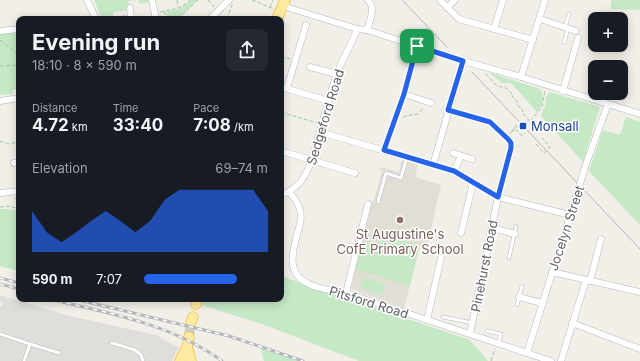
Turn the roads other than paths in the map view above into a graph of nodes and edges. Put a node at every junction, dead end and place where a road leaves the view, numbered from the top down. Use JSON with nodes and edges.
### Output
{"nodes":[{"id":1,"x":87,"y":0,"type":"edge"},
{"id":2,"x":152,"y":0,"type":"edge"},
{"id":3,"x":368,"y":0,"type":"edge"},
{"id":4,"x":440,"y":0,"type":"edge"},
{"id":5,"x":455,"y":0,"type":"edge"},
{"id":6,"x":503,"y":0,"type":"edge"},
{"id":7,"x":544,"y":0,"type":"edge"},
{"id":8,"x":231,"y":1,"type":"edge"},
{"id":9,"x":130,"y":8,"type":"dead end"},
{"id":10,"x":447,"y":8,"type":"junction"},
{"id":11,"x":280,"y":9,"type":"edge"},
{"id":12,"x":569,"y":14,"type":"dead end"},
{"id":13,"x":95,"y":16,"type":"edge"},
{"id":14,"x":131,"y":16,"type":"edge"},
{"id":15,"x":155,"y":16,"type":"edge"},
{"id":16,"x":214,"y":16,"type":"edge"},
{"id":17,"x":540,"y":19,"type":"junction"},
{"id":18,"x":306,"y":25,"type":"dead end"},
{"id":19,"x":567,"y":28,"type":"junction"},
{"id":20,"x":16,"y":29,"type":"edge"},
{"id":21,"x":357,"y":29,"type":"junction"},
{"id":22,"x":494,"y":29,"type":"junction"},
{"id":23,"x":367,"y":30,"type":"junction"},
{"id":24,"x":0,"y":31,"type":"edge"},
{"id":25,"x":576,"y":31,"type":"dead end"},
{"id":26,"x":578,"y":38,"type":"dead end"},
{"id":27,"x":533,"y":40,"type":"junction"},
{"id":28,"x":564,"y":42,"type":"dead end"},
{"id":29,"x":417,"y":46,"type":"junction"},
{"id":30,"x":463,"y":61,"type":"junction"},
{"id":31,"x":310,"y":67,"type":"dead end"},
{"id":32,"x":337,"y":74,"type":"junction"},
{"id":33,"x":521,"y":77,"type":"junction"},
{"id":34,"x":285,"y":86,"type":"edge"},
{"id":35,"x":563,"y":91,"type":"junction"},
{"id":36,"x":404,"y":94,"type":"junction"},
{"id":37,"x":16,"y":98,"type":"edge"},
{"id":38,"x":0,"y":101,"type":"edge"},
{"id":39,"x":329,"y":101,"type":"junction"},
{"id":40,"x":428,"y":102,"type":"road end"},
{"id":41,"x":608,"y":104,"type":"junction"},
{"id":42,"x":448,"y":110,"type":"junction"},
{"id":43,"x":640,"y":114,"type":"edge"},
{"id":44,"x":320,"y":132,"type":"junction"},
{"id":45,"x":384,"y":150,"type":"junction"},
{"id":46,"x":284,"y":152,"type":"edge"},
{"id":47,"x":453,"y":153,"type":"dead end"},
{"id":48,"x":461,"y":156,"type":"junction"},
{"id":49,"x":407,"y":157,"type":"junction"},
{"id":50,"x":472,"y":159,"type":"dead end"},
{"id":51,"x":312,"y":160,"type":"junction"},
{"id":52,"x":433,"y":165,"type":"junction"},
{"id":53,"x":454,"y":171,"type":"junction"},
{"id":54,"x":355,"y":173,"type":"dead end"},
{"id":55,"x":473,"y":183,"type":"junction"},
{"id":56,"x":16,"y":191,"type":"edge"},
{"id":57,"x":289,"y":192,"type":"junction"},
{"id":58,"x":0,"y":193,"type":"edge"},
{"id":59,"x":284,"y":194,"type":"edge"},
{"id":60,"x":498,"y":197,"type":"junction"},
{"id":61,"x":378,"y":202,"type":"dead end"},
{"id":62,"x":368,"y":204,"type":"dead end"},
{"id":63,"x":570,"y":215,"type":"junction"},
{"id":64,"x":516,"y":226,"type":"dead end"},
{"id":65,"x":492,"y":228,"type":"junction"},
{"id":66,"x":461,"y":233,"type":"dead end"},
{"id":67,"x":514,"y":234,"type":"junction"},
{"id":68,"x":601,"y":239,"type":"dead end"},
{"id":69,"x":441,"y":258,"type":"dead end"},
{"id":70,"x":509,"y":258,"type":"dead end"},
{"id":71,"x":552,"y":272,"type":"junction"},
{"id":72,"x":588,"y":280,"type":"junction"},
{"id":73,"x":522,"y":286,"type":"dead end"},
{"id":74,"x":640,"y":292,"type":"edge"},
{"id":75,"x":346,"y":293,"type":"junction"},
{"id":76,"x":519,"y":297,"type":"junction"},
{"id":77,"x":542,"y":303,"type":"junction"},
{"id":78,"x":517,"y":305,"type":"dead end"},
{"id":79,"x":443,"y":317,"type":"dead end"},
{"id":80,"x":427,"y":320,"type":"junction"},
{"id":81,"x":473,"y":323,"type":"junction"},
{"id":82,"x":572,"y":323,"type":"junction"},
{"id":83,"x":487,"y":331,"type":"dead end"},
{"id":84,"x":0,"y":334,"type":"edge"},
{"id":85,"x":470,"y":334,"type":"junction"},
{"id":86,"x":498,"y":343,"type":"junction"},
{"id":87,"x":30,"y":344,"type":"junction"},
{"id":88,"x":112,"y":344,"type":"dead end"},
{"id":89,"x":640,"y":349,"type":"edge"},
{"id":90,"x":59,"y":353,"type":"dead end"},
{"id":91,"x":527,"y":353,"type":"junction"},
{"id":92,"x":24,"y":361,"type":"edge"},
{"id":93,"x":143,"y":361,"type":"edge"},
{"id":94,"x":180,"y":361,"type":"edge"},
{"id":95,"x":191,"y":361,"type":"edge"},
{"id":96,"x":551,"y":361,"type":"edge"},
{"id":97,"x":561,"y":361,"type":"edge"}],
"edges":[{"from":1,"to":13,"type":"street"},
{"from":2,"to":15,"type":"street"},
{"from":3,"to":23,"type":"street"},
{"from":4,"to":10,"type":"street"},
{"from":5,"to":10,"type":"street"},
{"from":6,"to":22,"type":"street"},
{"from":7,"to":17,"type":"street"},
{"from":8,"to":16,"type":"street"},
{"from":9,"to":14,"type":"street"},
{"from":10,"to":22,"type":"street"},
{"from":11,"to":21,"type":"street"},
{"from":12,"to":19,"type":"lane"},
{"from":17,"to":19,"type":"street"},
{"from":17,"to":27,"type":"street"},
{"from":18,"to":34,"type":"street"},
{"from":19,"to":25,"type":"street"},
{"from":19,"to":28,"type":"lane"},
{"from":20,"to":24,"type":"street"},
{"from":21,"to":23,"type":"street"},
{"from":21,"to":32,"type":"street","name":"Sedgeford Road"},
{"from":22,"to":27,"type":"street"},
{"from":23,"to":29,"type":"street"},
{"from":26,"to":35,"type":"street"},
{"from":27,"to":33,"type":"street"},
{"from":29,"to":30,"type":"street"},
{"from":29,"to":36,"type":"street"},
{"from":30,"to":33,"type":"street"},
{"from":30,"to":42,"type":"street"},
{"from":31,"to":32,"type":"street"},
{"from":32,"to":39,"type":"street","name":"Sedgeford Road"},
{"from":33,"to":35,"type":"street"},
{"from":34,"to":39,"type":"street"},
{"from":35,"to":41,"type":"street"},
{"from":36,"to":40,"type":"street"},
{"from":36,"to":45,"type":"street"},
{"from":37,"to":38,"type":"street"},
{"from":39,"to":44,"type":"street","name":"Sedgeford Road"},
{"from":41,"to":43,"type":"street"},
{"from":41,"to":63,"type":"street","name":"Jocelyn Street","bridge":true},
{"from":42,"to":52,"type":"street"},
{"from":42,"to":60,"type":"street","name":"Pinehurst Road"},
{"from":44,"to":45,"type":"street"},
{"from":44,"to":51,"type":"street","name":"Sedgeford Road"},
{"from":45,"to":49,"type":"street"},
{"from":46,"to":51,"type":"street"},
{"from":47,"to":48,"type":"street"},
{"from":48,"to":50,"type":"street"},
{"from":48,"to":53,"type":"street"},
{"from":49,"to":52,"type":"street"},
{"from":49,"to":61,"type":"lane"},
{"from":51,"to":54,"type":"street"},
{"from":51,"to":57,"type":"street","name":"Sedgeford Road"},
{"from":52,"to":53,"type":"street"},
{"from":53,"to":55,"type":"street"},
{"from":55,"to":60,"type":"street"},
{"from":55,"to":66,"type":"street"},
{"from":56,"to":58,"type":"street"},
{"from":57,"to":59,"type":"street","name":"Sedgeford Road"},
{"from":57,"to":75,"type":"street","name":"Pitsford Road"},
{"from":60,"to":63,"type":"street"},
{"from":60,"to":65,"type":"street","name":"Pinehurst Road"},
{"from":62,"to":75,"type":"street"},
{"from":63,"to":71,"type":"street","name":"Jocelyn Street"},
{"from":64,"to":67,"type":"lane"},
{"from":65,"to":67,"type":"street"},
{"from":65,"to":81,"type":"street","name":"Pinehurst Road"},
{"from":67,"to":70,"type":"lane"},
{"from":68,"to":72,"type":"street"},
{"from":69,"to":80,"type":"street"},
{"from":71,"to":72,"type":"street"},
{"from":71,"to":77,"type":"street","name":"Jocelyn Street"},
{"from":72,"to":74,"type":"street"},
{"from":72,"to":82,"type":"street"},
{"from":73,"to":76,"type":"lane"},
{"from":75,"to":80,"type":"street","name":"Pitsford Road"},
{"from":76,"to":77,"type":"street"},
{"from":76,"to":78,"type":"lane"},
{"from":77,"to":91,"type":"street","name":"Jocelyn Street"},
{"from":79,"to":81,"type":"lane"},
{"from":80,"to":85,"type":"street","name":"Pitsford Road"},
{"from":81,"to":85,"type":"street","name":"Pinehurst Road"},
{"from":82,"to":89,"type":"street"},
{"from":82,"to":97,"type":"street"},
{"from":83,"to":86,"type":"lane"},
{"from":84,"to":87,"type":"lane"},
{"from":85,"to":86,"type":"street","name":"Pitsford Road"},
{"from":86,"to":91,"type":"street","name":"Pitsford Road"},
{"from":87,"to":90,"type":"lane"},
{"from":87,"to":92,"type":"lane"},
{"from":88,"to":93,"type":"lane"},
{"from":91,"to":96,"type":"street","name":"Pitsford Road"},
{"from":94,"to":95,"type":"highway"}]}
